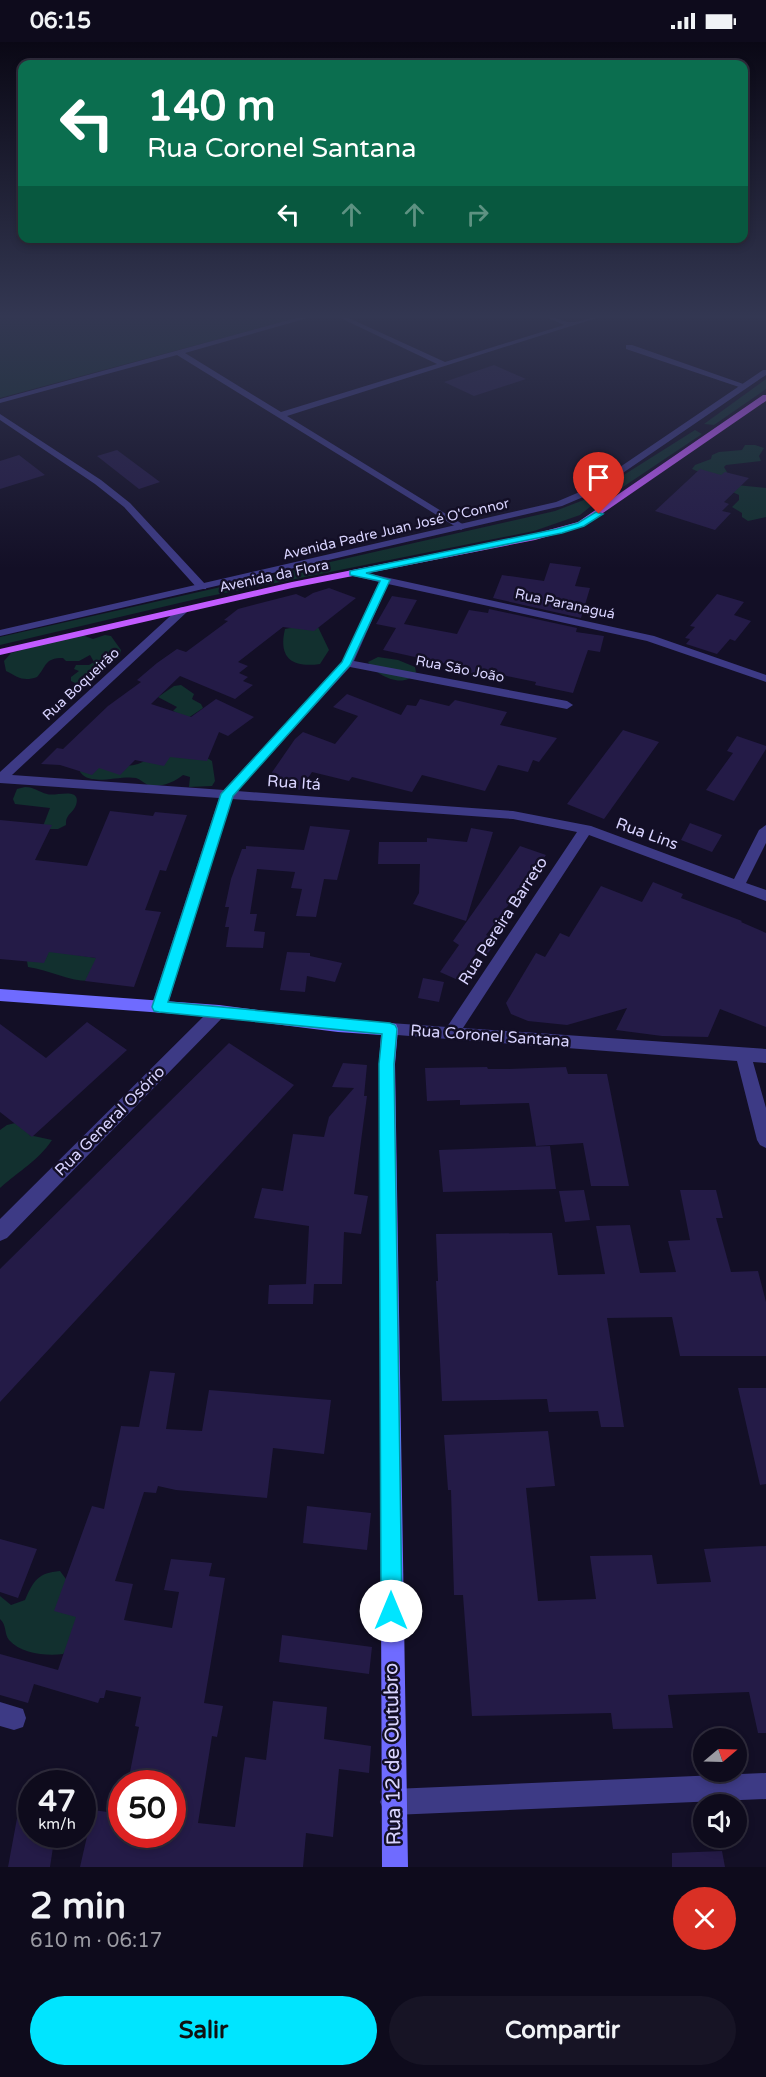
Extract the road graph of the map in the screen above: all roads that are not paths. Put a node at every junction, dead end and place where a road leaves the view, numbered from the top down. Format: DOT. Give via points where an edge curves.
graph roads {
  1 [pos="254,399"];
  2 [pos="331,399"];
  3 [pos="726,399"];
  4 [pos="763,399"];
  5 [pos="280,415"];
  6 [pos="0,416"];
  7 [pos="461,527"];
  8 [pos="353,573"];
  9 [pos="385,580"];
  10 [pos="201,587"];
  11 [pos="183,610"];
  12 [pos="0,633"];
  13 [pos="0,652"];
  14 [pos="347,663"];
  15 [pos="766,679"];
  16 [pos="567,705"];
  17 [pos="1,779"];
  18 [pos="227,794"];
  19 [pos="513,815"];
  20 [pos="586,829"];
  21 [pos="766,830"];
  22 [pos="738,885"];
  23 [pos="766,896"];
  24 [pos="0,995"];
  25 [pos="159,1007"];
  26 [pos="219,1011"];
  27 [pos="390,1029"];
  28 [pos="451,1033"];
  29 [pos="743,1054"];
  30 [pos="766,1056"];
  31 [pos="766,1140"];
  32 [pos="0,1232"];
  33 [pos="766,1786"];
  34 [pos="393,1802"];
  35 [pos="396,1867"];
  1 -- 5 [label="street"];
  2 -- 5 [label="street"];
  3 -- 7 [label="street, Avenida Padre Juan José O'Connor" via="592,490 541,509"];
  4 -- 8 [label="main road, Avenida da Flora" via="581,524 535,537"];
  5 -- 7 [label="street"];
  6 -- 10 [label="street" via="127,505"];
  7 -- 10 [label="street, Avenida Padre Juan José O'Connor"];
  8 -- 9 [label="street, Rua Paranaguá"];
  8 -- 11 [label="main road, Avenida da Flora"];
  9 -- 14 [label="street"];
  9 -- 15 [label="street, Rua Paranaguá" via="650,638"];
  10 -- 12 [label="street, Avenida Padre Juan José O'Connor"];
  11 -- 13 [label="main road, Avenida da Flora"];
  11 -- 17 [label="street, Rua Boqueirão"];
  14 -- 16 [label="street, Rua São João"];
  14 -- 18 [label="street"];
  17 -- 18 [label="street, Rua Itá"];
  18 -- 19 [label="street, Rua Itá"];
  18 -- 25 [label="street"];
  19 -- 20 [label="street, Rua Lins"];
  20 -- 22 [label="street, Rua Lins"];
  20 -- 28 [label="street, Rua Pereira Barreto"];
  21 -- 22 [label="street"];
  22 -- 23 [label="street, Rua Lins"];
  24 -- 25 [label="main road, Rua Coronel Santana"];
  25 -- 26 [label="main road, Rua Coronel Santana"];
  26 -- 27 [label="main road, Rua Coronel Santana"];
  26 -- 32 [label="street, Rua General Osório"];
  27 -- 28 [label="street, Rua Coronel Santana"];
  27 -- 34 [label="main road, Rua 12 de Outubro" via="387,1064"];
  28 -- 29 [label="street, Rua Coronel Santana"];
  29 -- 30 [label="street, Rua Coronel Santana"];
  29 -- 31 [label="street"];
  33 -- 34 [label="street"];
  34 -- 35 [label="main road, Rua 12 de Outubro"];
}
